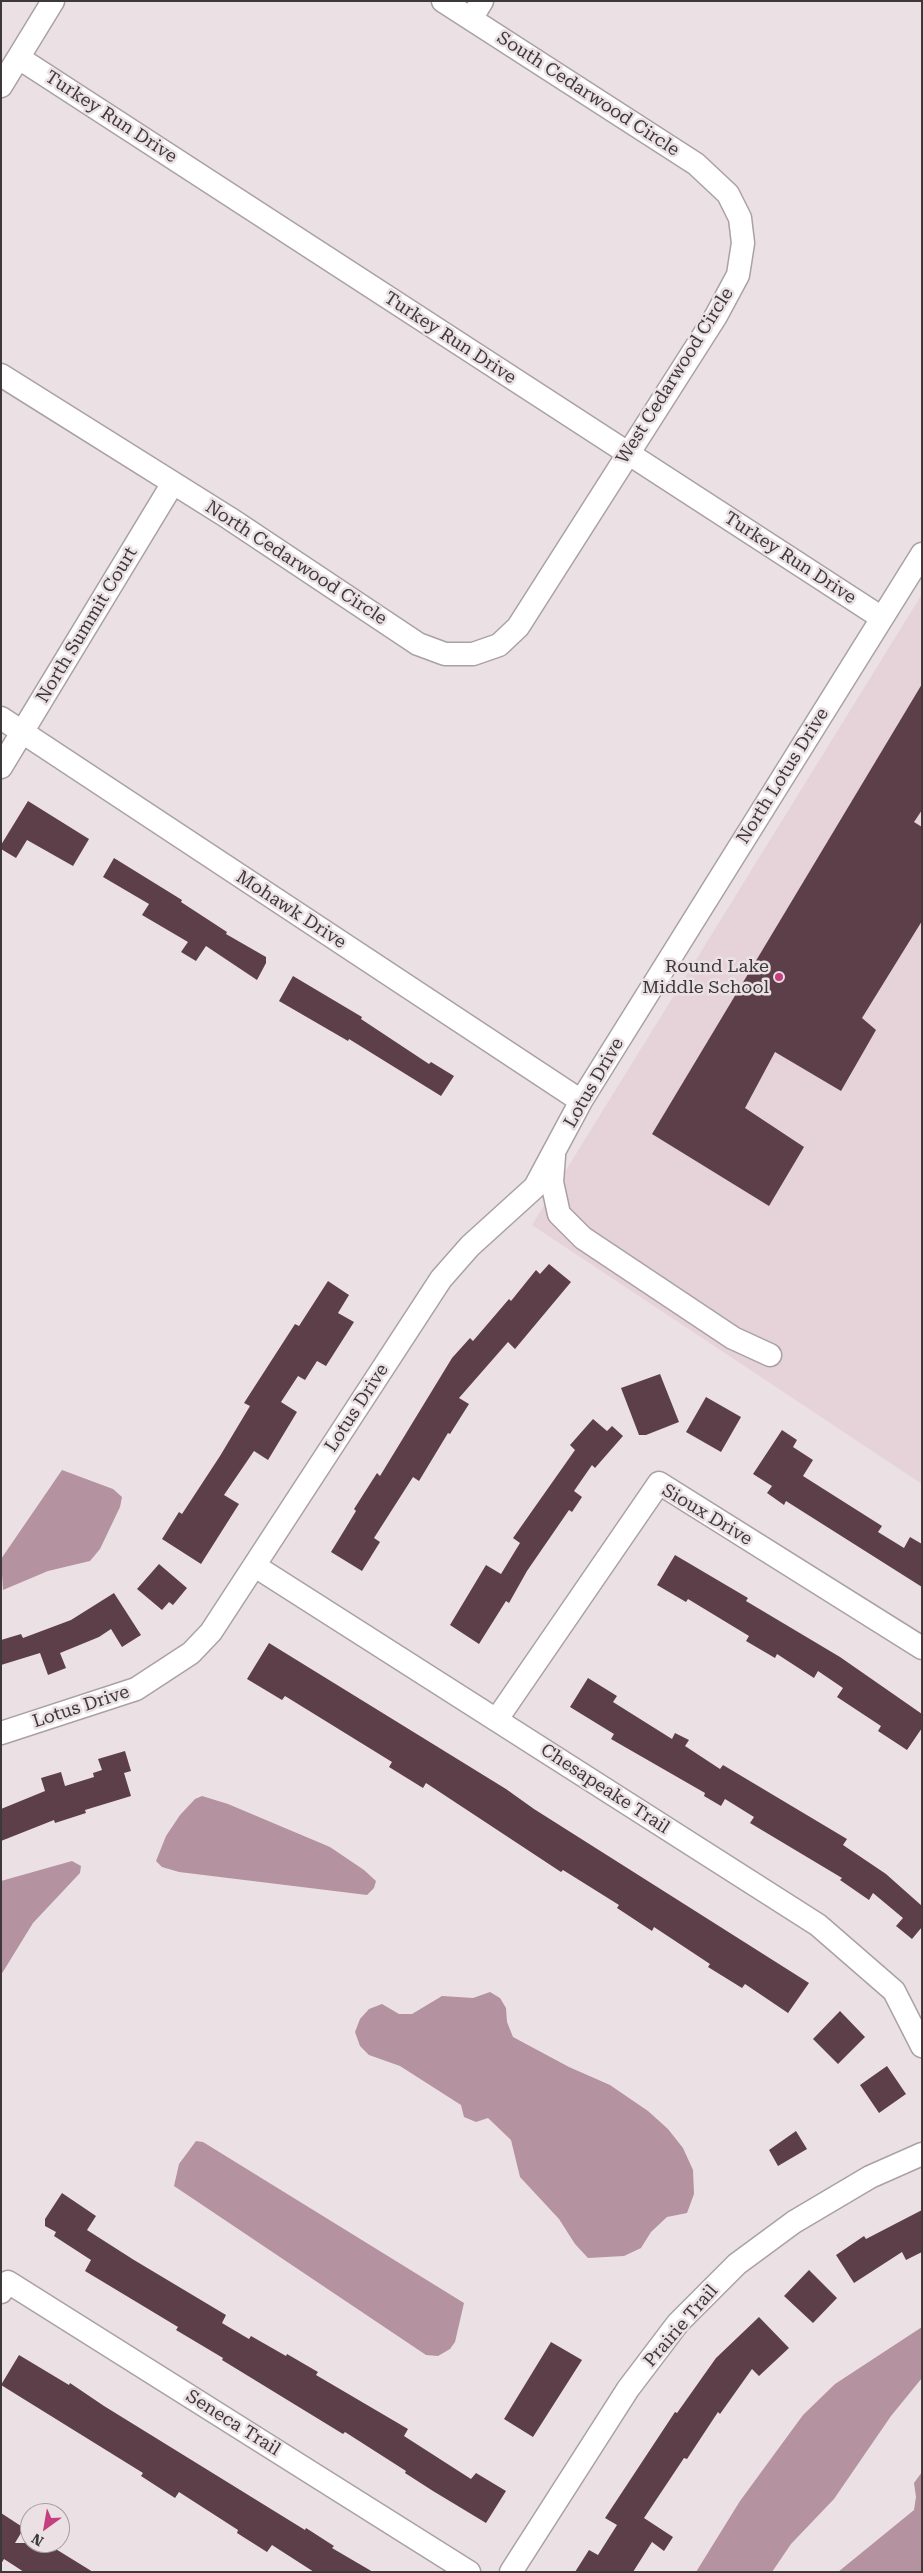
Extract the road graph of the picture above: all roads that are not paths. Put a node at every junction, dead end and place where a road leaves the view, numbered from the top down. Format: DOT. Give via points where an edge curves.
graph roads {
  1 [pos="53,1"];
  2 [pos="443,1"];
  3 [pos="476,10"];
  4 [pos="18,58"];
  5 [pos="1,86"];
  6 [pos="728,194"];
  7 [pos="1,375"];
  8 [pos="627,453"];
  9 [pos="173,483"];
  10 [pos="567,548"];
  11 [pos="922,554"];
  12 [pos="882,618"];
  13 [pos="1,718"];
  14 [pos="22,732"];
  15 [pos="1,767"];
  16 [pos="645,998"];
  17 [pos="581,1101"];
  18 [pos="554,1155"];
  19 [pos="770,1355"];
  20 [pos="255,1566"];
  21 [pos="922,1648"];
  22 [pos="497,1719"];
  23 [pos="1,1734"];
  24 [pos="922,2046"];
  25 [pos="922,2154"];
  26 [pos="1,2292"];
  27 [pos="469,2572"];
  28 [pos="511,2572"];
  1 -- 4 [label="street"];
  2 -- 3 [label="street, South Cedarwood Circle"];
  3 -- 6 [label="street, South Cedarwood Circle" via="696,164"];
  4 -- 5 [label="street"];
  4 -- 8 [label="street, Turkey Run Drive"];
  6 -- 8 [label="street, West Cedarwood Circle" via="740,218 743,243 738,275 716,316"];
  7 -- 9 [label="street, North Cedarwood Circle"];
  8 -- 10 [label="street, West Cedarwood Circle"];
  8 -- 12 [label="street, Turkey Run Drive"];
  9 -- 10 [label="street, North Cedarwood Circle" via="418,644 444,654 473,654 499,645 518,627"];
  9 -- 14 [label="street, North Summit Court"];
  11 -- 12 [label="street, North Lotus Drive"];
  12 -- 16 [label="street, North Lotus Drive"];
  13 -- 14 [label="street, Mohawk Drive"];
  14 -- 15 [label="street, North Summit Court"];
  14 -- 17 [label="street, Mohawk Drive"];
  16 -- 17 [label="street, Lotus Drive"];
  17 -- 18 [label="street, Lotus Drive"];
  18 -- 19 [label="street" via="552,1182 559,1214 583,1238 733,1338"];
  18 -- 20 [label="street, Lotus Drive" via="535,1187 470,1246 441,1280"];
  20 -- 22 [label="street, Chesapeake Trail"];
  20 -- 23 [label="street, Lotus Drive" via="211,1632 166,1672 136,1689"];
  21 -- 22 [label="street, Sioux Drive" via="658,1483"];
  22 -- 24 [label="street, Chesapeake Trail" via="818,1925 894,1991"];
  25 -- 28 [label="street, Prairie Trail" via="870,2177 794,2222 738,2264 678,2323 628,2388"];
  26 -- 27 [label="street, Seneca Trail" via="8,2282"];
}
